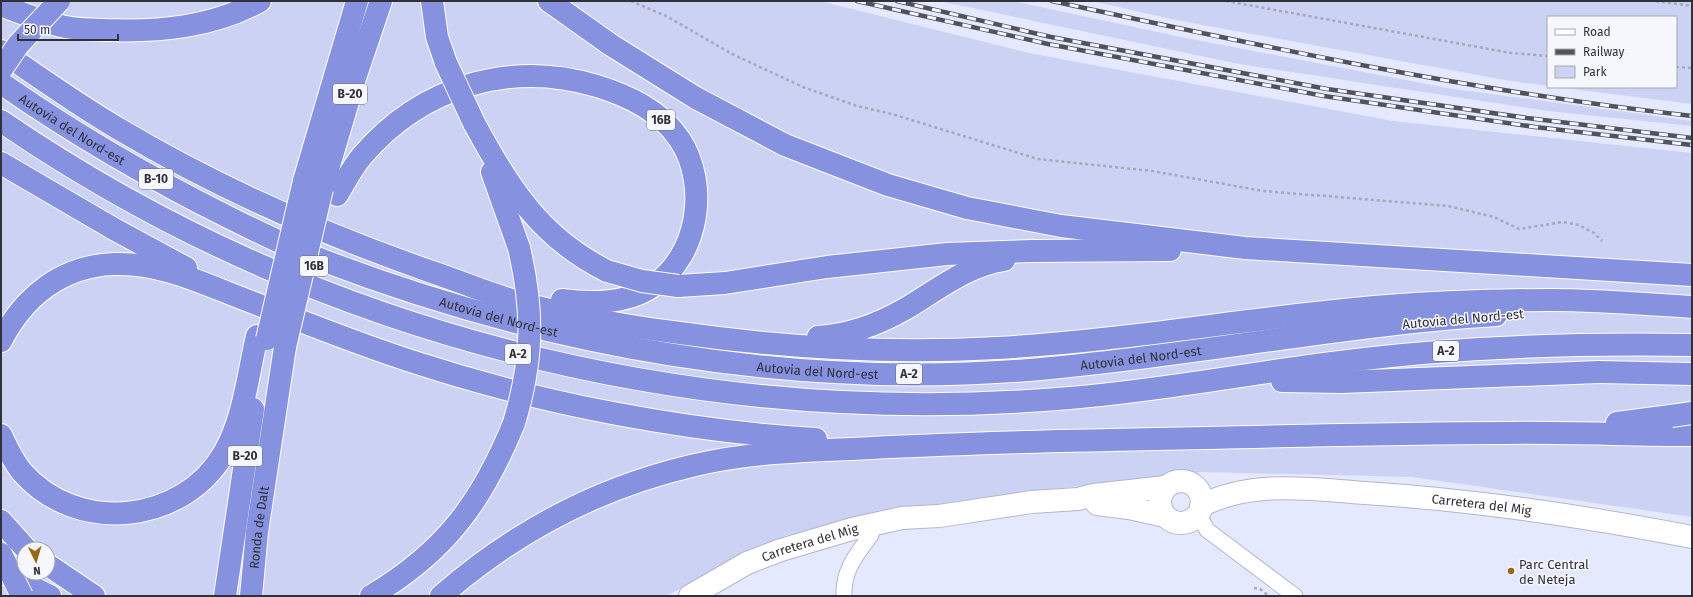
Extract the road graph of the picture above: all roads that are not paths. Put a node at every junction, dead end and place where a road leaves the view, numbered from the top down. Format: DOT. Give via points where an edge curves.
graph roads {
  1 [pos="59,1"];
  2 [pos="260,1"];
  3 [pos="357,1"];
  4 [pos="381,1"];
  5 [pos="432,1"];
  6 [pos="549,1"];
  7 [pos="1,5"];
  8 [pos="1,51"];
  9 [pos="1,70"];
  10 [pos="1,82"];
  11 [pos="1,122"];
  12 [pos="472,124"];
  13 [pos="1,163"];
  14 [pos="313,182"];
  15 [pos="1245,248"];
  16 [pos="1084,251"];
  17 [pos="321,260"];
  18 [pos="1542,266"];
  19 [pos="1692,266"];
  20 [pos="1692,275"];
  21 [pos="468,284"];
  22 [pos="317,289"];
  23 [pos="1692,307"];
  24 [pos="718,338"];
  25 [pos="1,341"];
  26 [pos="283,341"];
  27 [pos="1692,345"];
  28 [pos="1692,374"];
  29 [pos="1221,380"];
  30 [pos="1683,425"];
  31 [pos="1,435"];
  32 [pos="953,444"];
  33 [pos="1191,484"];
  34 [pos="1166,487"];
  35 [pos="1269,489"];
  36 [pos="1078,499"];
  37 [pos="1200,509"];
  38 [pos="939,516"];
  39 [pos="1165,516"];
  40 [pos="1,521"];
  41 [pos="871,535"];
  42 [pos="1692,537"];
  43 [pos="19,541"];
  44 [pos="1,554"];
  45 [pos="56,570"];
  46 [pos="1,572"];
  47 [pos="252,587"];
  48 [pos="22,596"];
  49 [pos="50,596"];
  50 [pos="94,596"];
  51 [pos="225,596"];
  52 [pos="371,596"];
  53 [pos="441,596"];
  54 [pos="690,596"];
  55 [pos="717,596"];
  56 [pos="844,596"];
  57 [pos="1295,596"];
  1 -- 9 [label="highway, bridge" via="18,45"];
  2 -- 7 [label="highway" via="232,14 205,22 181,28 143,31 63,27"];
  3 -- 14 [label="highway, B-20"];
  4 -- 14 [label="highway, B-20" via="355,78"];
  5 -- 12 [label="highway, bridge" via="437,38"];
  6 -- 15 [label="highway" via="654,72 738,121 785,145 888,185 967,208 1030,220"];
  8 -- 21 [label="highway" via="118,129 197,173 351,243"];
  10 -- 17 [label="highway, Autovia del Nord-est / B-10" via="107,153 192,199"];
  11 -- 22 [label="highway, B-10" via="93,180 166,220 239,257"];
  12 -- 16 [label="highway, bridge" via="536,218 561,243 607,271 642,281 678,286 725,283 828,267 947,254"];
  12 -- 52 [label="highway, bridge" via="499,189 525,274 530,326 526,377 514,423 501,455 474,504 433,551 404,575"];
  13 -- 26 [label="highway" via="188,269"];
  14 -- 21 [label="highway, 16B" via="362,157 382,135 420,106 468,85 517,76 564,78 628,97 666,124 680,140 688,156 697,192 693,225 688,242 679,258 667,274 652,286 633,296 597,303 556,299"];
  14 -- 26 [label="highway, B-20, bridge"];
  14 -- 26 [label="highway, 16B" via="324,229"];
  15 -- 16 [label="highway"];
  15 -- 18 [label="highway"];
  16 -- 24 [label="highway" via="1033,256 984,265 949,280 888,318 867,328 845,334 792,338"];
  17 -- 23 [label="highway, Autovia del Nord-est / A-2" via="476,310 608,343 723,362 792,370 852,373 928,374 1027,370 1482,316"];
  18 -- 19 [label="highway"];
  18 -- 20 [label="highway"];
  21 -- 24 [label="highway" via="514,301 610,322"];
  22 -- 29 [label="highway, A-2" via="396,319 542,361 603,374 734,393 858,403 1016,402"];
  23 -- 24 [label="highway" via="1555,300 1378,307 1091,340 936,350 826,348"];
  25 -- 26 [label="highway" via="12,320 42,289 66,274 89,267 114,264 134,265 186,277"];
  26 -- 31 [label="highway" via="242,404 224,452 201,482 162,506 140,512 114,514 93,512 67,504 44,491 22,472"];
  26 -- 32 [label="highway" via="363,345 476,381 535,396 639,416 789,437"];
  26 -- 47 [label="highway, Ronda de Dalt / B-20"];
  26 -- 51 [label="highway, B-20" via="241,476"];
  27 -- 29 [label="highway, A-2" via="1470,348 1332,363"];
  28 -- 29 [label="highway, bridge" via="1599,372 1342,382"];
  30 -- 32 [label="highway" via="1504,432"];
  32 -- 53 [label="highway" via="814,450 733,458 647,478 601,495 536,527 497,552"];
  33 -- 34 [label="street" via="1178,481"];
  33 -- 35 [label="street, Carretera del Mig"];
  33 -- 37 [label="street" via="1199,491"];
  34 -- 36 [label="street, Carretera del Mig"];
  34 -- 39 [label="street" via="1160,501"];
  35 -- 37 [label="street, Carretera del Mig" via="1228,494"];
  35 -- 42 [label="street, Carretera del Mig" via="1341,491 1482,502 1610,521"];
  36 -- 38 [label="street, Carretera del Mig" via="1032,502"];
  36 -- 39 [label="street, Carretera del Mig"];
  37 -- 39 [label="street" via="1194,518 1182,522"];
  37 -- 57 [label="street" via="1207,530"];
  38 -- 41 [label="street, Carretera del Mig" via="911,526"];
  38 -- 54 [label="street, Carretera del Mig" via="902,518 812,539 747,563"];
  40 -- 43 [label="highway"];
  41 -- 55 [label="street, Carretera del Mig" via="842,542 781,565"];
  41 -- 56 [label="street" via="852,559 847,570"];
  44 -- 48 [label="highway, bridge"];
  45 -- 50 [label="highway"];
  46 -- 49 [label="highway"];
}
